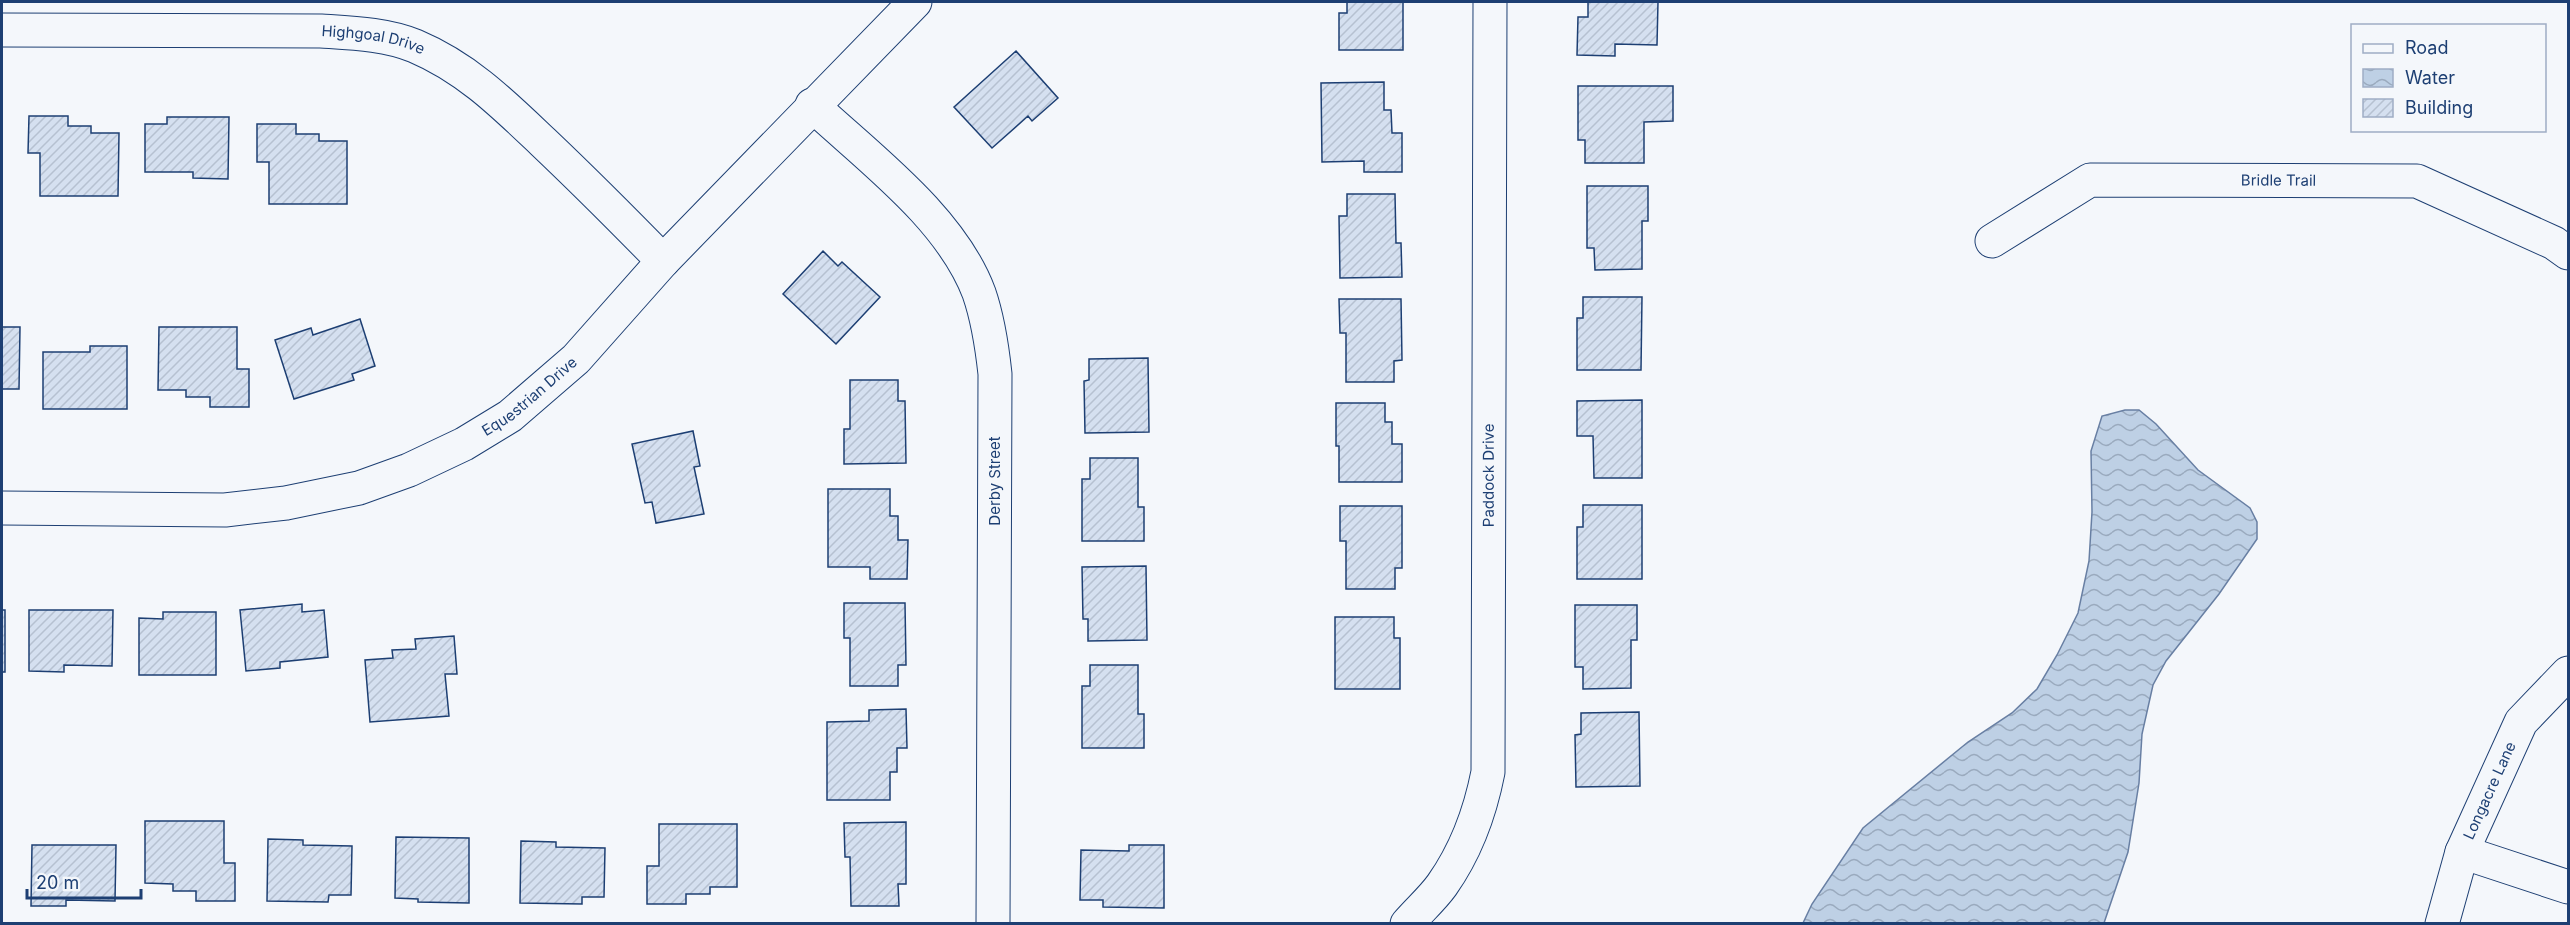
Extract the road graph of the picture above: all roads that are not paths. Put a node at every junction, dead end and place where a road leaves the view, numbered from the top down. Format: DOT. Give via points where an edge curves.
graph roads {
  1 [pos="915,2"];
  2 [pos="1491,2"];
  3 [pos="2,30"];
  4 [pos="812,105"];
  5 [pos="1992,242"];
  6 [pos="2568,253"];
  7 [pos="663,261"];
  8 [pos="2,508"];
  9 [pos="2568,672"];
  10 [pos="2462,852"];
  11 [pos="2568,887"];
  12 [pos="993,924"];
  13 [pos="1407,924"];
  14 [pos="2442,924"];
  1 -- 4 [label="street, Equestrian Drive"];
  2 -- 13 [label="street, Paddock Drive" via="1488,772 1472,830 1456,862 1441,887"];
  3 -- 7 [label="street, Highgoal Drive" via="321,31 360,34 414,46 463,70 487,89"];
  4 -- 7 [label="street, Equestrian Drive"];
  4 -- 12 [label="street, Derby Street" via="903,188 941,229 964,262 978,292 992,344"];
  5 -- 6 [label="street, Bridle Trail" via="2090,180 2417,181 2554,243"];
  7 -- 8 [label="street, Equestrian Drive" via="576,359 510,416 464,444 409,470 348,490 225,510"];
  9 -- 10 [label="street, Longacre Lane" via="2521,722"];
  10 -- 11 [label="street"];
  10 -- 14 [label="street, Longacre Lane"];
}
